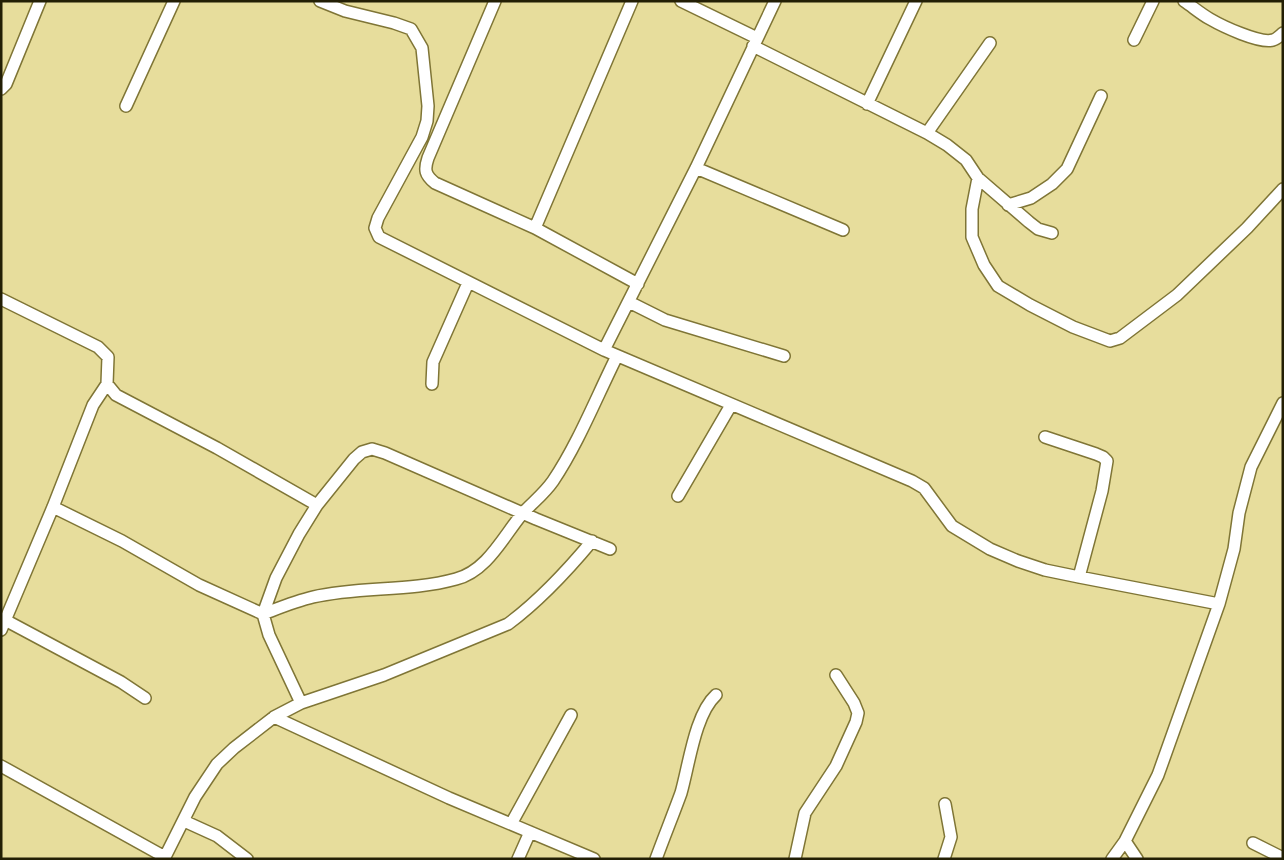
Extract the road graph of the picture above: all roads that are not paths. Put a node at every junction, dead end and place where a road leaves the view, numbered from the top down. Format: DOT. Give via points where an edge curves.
graph roads {
  1 [pos="40,1"];
  2 [pos="174,1"];
  3 [pos="320,1"];
  4 [pos="495,1"];
  5 [pos="632,1"];
  6 [pos="681,1"];
  7 [pos="775,1"];
  8 [pos="916,1"];
  9 [pos="1153,1"];
  10 [pos="1184,1"];
  11 [pos="1283,33"];
  12 [pos="1134,40"];
  13 [pos="755,42"];
  14 [pos="990,42"];
  15 [pos="1,89"];
  16 [pos="1101,96"];
  17 [pos="867,104"];
  18 [pos="126,106"];
  19 [pos="927,132"];
  20 [pos="696,168"];
  21 [pos="978,178"];
  22 [pos="1283,189"];
  23 [pos="1008,205"];
  24 [pos="535,228"];
  25 [pos="843,230"];
  26 [pos="1052,233"];
  27 [pos="468,283"];
  28 [pos="638,284"];
  29 [pos="1,299"];
  30 [pos="629,302"];
  31 [pos="604,350"];
  32 [pos="617,356"];
  33 [pos="784,356"];
  34 [pos="107,384"];
  35 [pos="432,384"];
  36 [pos="1283,403"];
  37 [pos="731,405"];
  38 [pos="1045,437"];
  39 [pos="678,496"];
  40 [pos="317,505"];
  41 [pos="53,507"];
  42 [pos="523,513"];
  43 [pos="592,541"];
  44 [pos="610,549"];
  45 [pos="1079,577"];
  46 [pos="1219,604"];
  47 [pos="263,614"];
  48 [pos="3,625"];
  49 [pos="836,675"];
  50 [pos="716,694"];
  51 [pos="145,698"];
  52 [pos="301,702"];
  53 [pos="571,715"];
  54 [pos="274,717"];
  55 [pos="1,766"];
  56 [pos="945,804"];
  57 [pos="184,821"];
  58 [pos="511,824"];
  59 [pos="530,832"];
  60 [pos="1124,841"];
  61 [pos="1253,843"];
  62 [pos="1282,856"];
  63 [pos="165,858"];
  64 [pos="247,859"];
  65 [pos="518,859"];
  66 [pos="594,859"];
  67 [pos="656,859"];
  68 [pos="795,859"];
  69 [pos="944,859"];
  70 [pos="1112,859"];
  71 [pos="1137,859"];
  1 -- 15 [label="street" via="6,84"];
  2 -- 18 [label="street"];
  3 -- 27 [label="street" via="411,29 422,48 427,122 375,228 379,237"];
  4 -- 24 [label="street" via="428,158 425,172 435,183"];
  5 -- 24 [label="street"];
  6 -- 13 [label="street"];
  7 -- 13 [label="street"];
  8 -- 17 [label="street"];
  9 -- 12 [label="street"];
  10 -- 11 [label="street" via="1210,19 1257,39 1276,40"];
  13 -- 17 [label="street"];
  13 -- 20 [label="street"];
  14 -- 19 [label="street"];
  16 -- 23 [label="street" via="1067,168 1052,184 1031,198"];
  17 -- 19 [label="street"];
  19 -- 21 [label="street" via="966,160"];
  20 -- 25 [label="street"];
  20 -- 28 [label="street"];
  21 -- 22 [label="street" via="972,209 972,237 984,265 998,286 1073,327 1110,341 1120,338 1177,295"];
  21 -- 23 [label="street"];
  23 -- 26 [label="street" via="1038,229"];
  24 -- 28 [label="street"];
  27 -- 31 [label="street"];
  27 -- 35 [label="street" via="433,362"];
  28 -- 30 [label="street"];
  29 -- 34 [label="street" via="98,347 108,357"];
  30 -- 31 [label="street"];
  30 -- 33 [label="street" via="665,320"];
  31 -- 32 [label="street"];
  32 -- 37 [label="street"];
  32 -- 42 [label="street" via="553,481"];
  34 -- 40 [label="street" via="116,395"];
  34 -- 41 [label="street" via="93,405"];
  36 -- 46 [label="street" via="1251,467"];
  37 -- 39 [label="street"];
  37 -- 45 [label="street" via="912,481 924,488 952,526 990,549 1018,561"];
  38 -- 45 [label="street" via="1096,454 1107,461"];
  40 -- 42 [label="street" via="354,459 372,449"];
  40 -- 47 [label="street" via="276,578"];
  41 -- 47 [label="street" via="199,585"];
  41 -- 48 [label="street"];
  42 -- 43 [label="street"];
  42 -- 47 [label="street" via="488,558 458,579 416,587 313,597"];
  43 -- 44 [label="street"];
  43 -- 52 [label="street" via="524,613 508,624 384,675"];
  45 -- 46 [label="street"];
  46 -- 60 [label="street" via="1158,774"];
  47 -- 52 [label="street" via="269,635"];
  48 -- 51 [label="street" via="121,682"];
  49 -- 68 [label="street" via="854,703 858,713 856,722 836,766 805,813"];
  50 -- 67 [label="street" via="700,719 680,793"];
  52 -- 54 [label="street"];
  53 -- 58 [label="street"];
  54 -- 57 [label="street" via="217,764 195,796"];
  54 -- 58 [label="street"];
  55 -- 63 [label="street"];
  56 -- 69 [label="street" via="951,837"];
  57 -- 63 [label="street"];
  57 -- 64 [label="street" via="217,836"];
  58 -- 59 [label="street"];
  59 -- 65 [label="street"];
  59 -- 66 [label="street"];
  60 -- 70 [label="street"];
  60 -- 71 [label="street"];
  61 -- 62 [label="street"];
}
